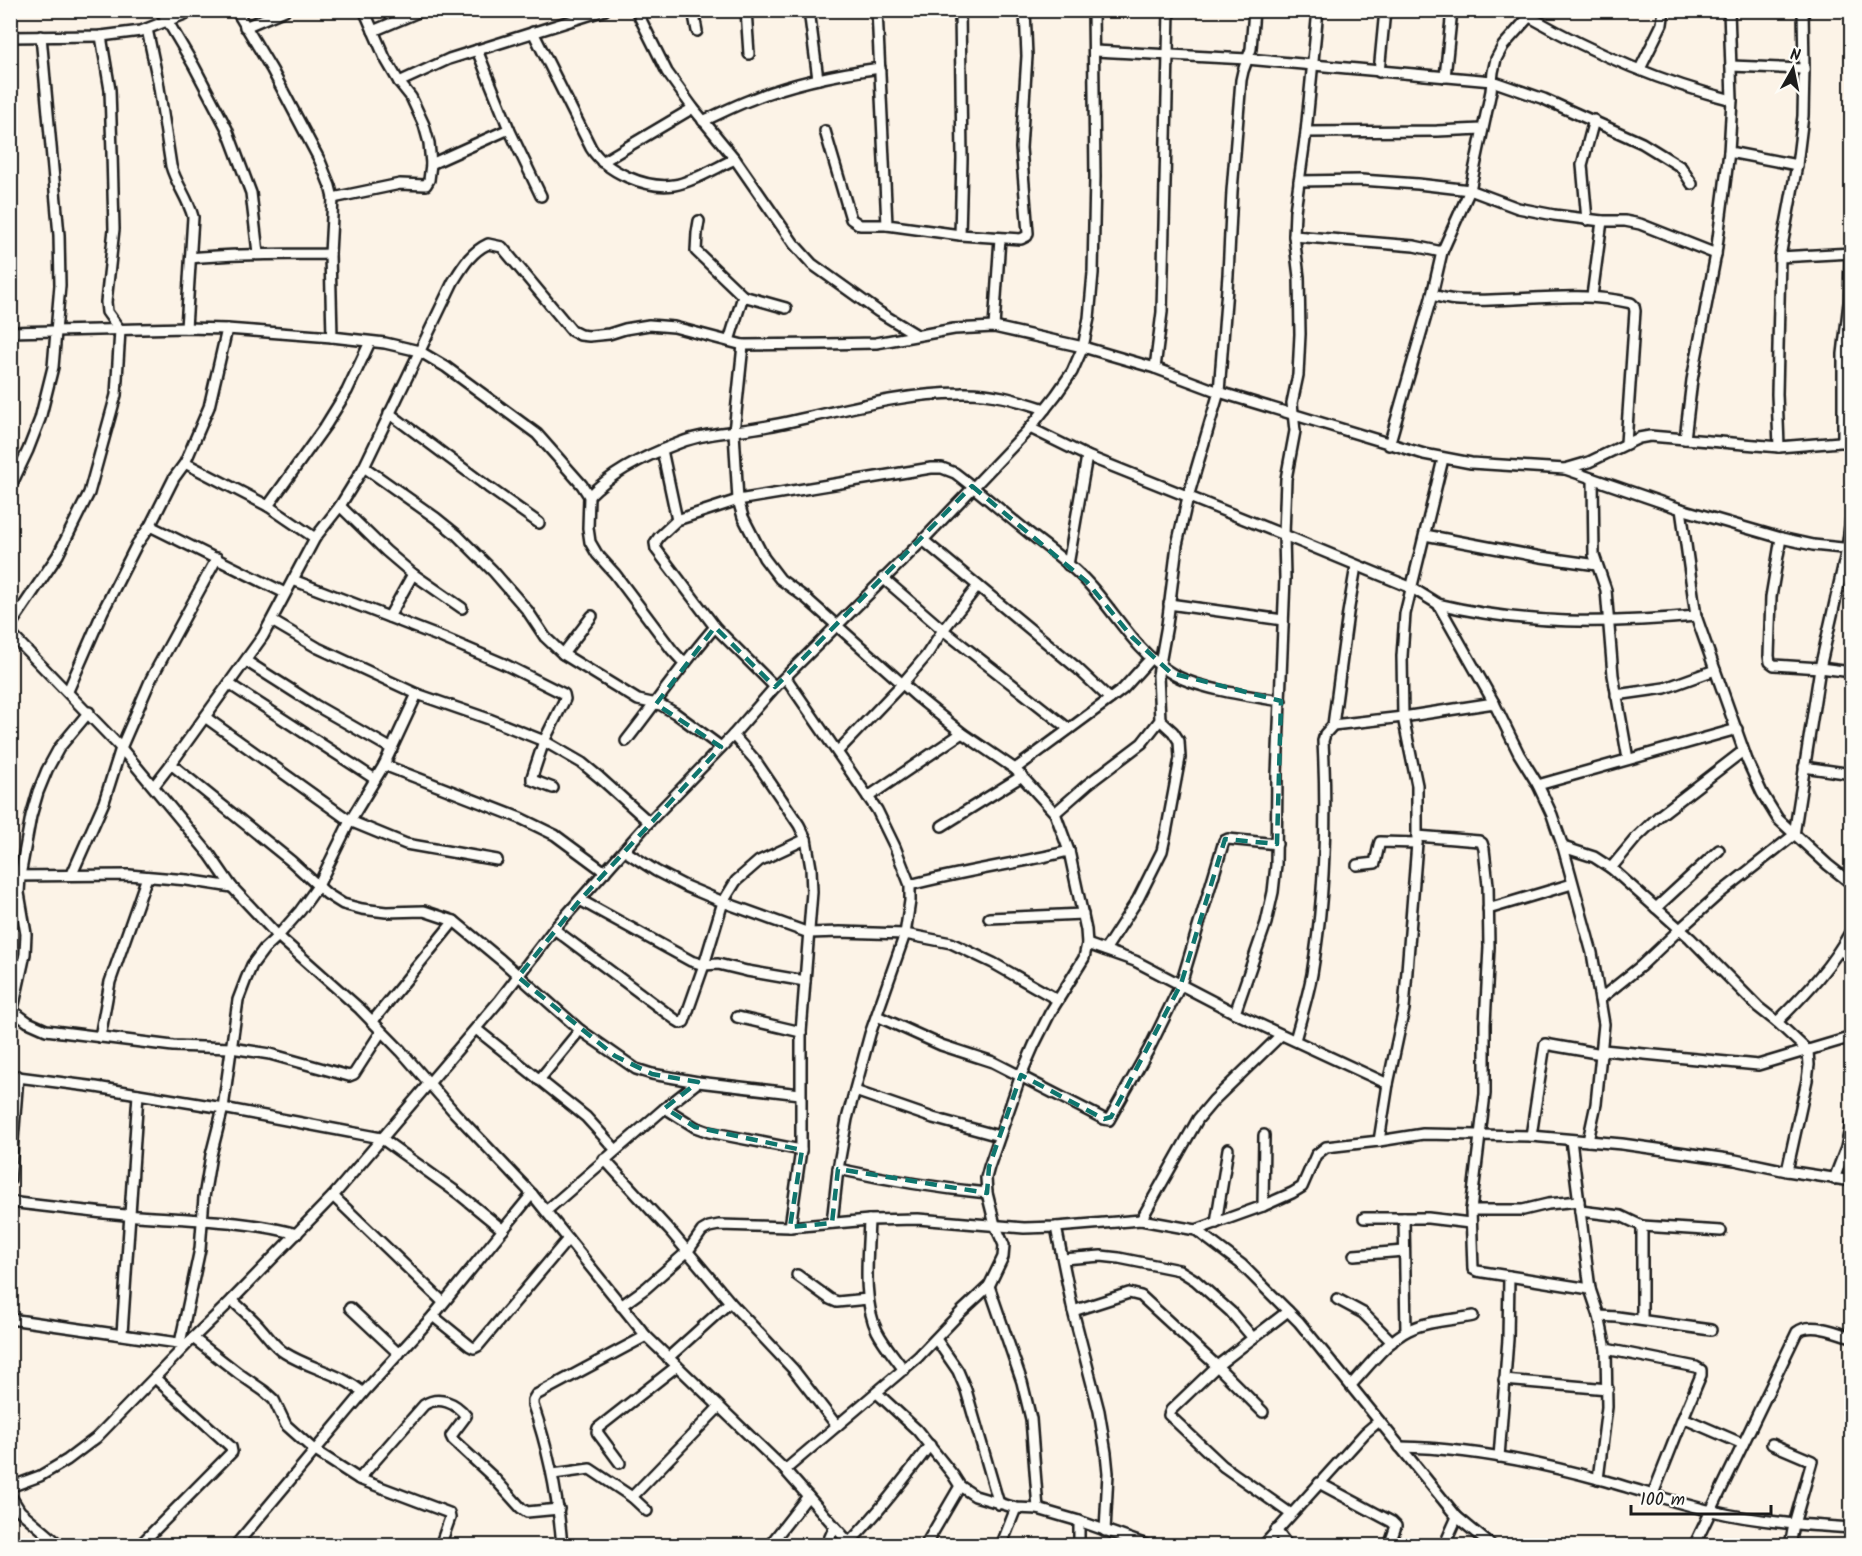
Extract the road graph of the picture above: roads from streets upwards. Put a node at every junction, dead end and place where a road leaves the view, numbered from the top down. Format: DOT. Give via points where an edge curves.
graph roads {
  1 [pos="161,10"];
  2 [pos="195,10"];
  3 [pos="236,10"];
  4 [pos="285,10"];
  5 [pos="364,10"];
  6 [pos="423,10"];
  7 [pos="605,10"];
  8 [pos="636,10"];
  9 [pos="693,10"];
  10 [pos="746,10"];
  11 [pos="809,10"];
  12 [pos="877,10"];
  13 [pos="960,10"];
  14 [pos="1025,10"];
  15 [pos="1093,10"];
  16 [pos="1169,10"];
  17 [pos="1254,10"];
  18 [pos="1318,10"];
  19 [pos="1385,10"];
  20 [pos="1452,10"];
  21 [pos="1664,10"];
  22 [pos="1729,10"];
  23 [pos="1803,10"];
  24 [pos="1532,14"];
  25 [pos="169,22"];
  26 [pos="245,27"];
  27 [pos="147,29"];
  28 [pos="373,31"];
  29 [pos="698,31"];
  30 [pos="533,33"];
  31 [pos="41,36"];
  32 [pos="101,36"];
  33 [pos="10,37"];
  34 [pos="477,50"];
  35 [pos="1095,51"];
  36 [pos="749,54"];
  37 [pos="1168,56"];
  38 [pos="1247,60"];
  39 [pos="1312,66"];
  40 [pos="1731,66"];
  41 [pos="880,68"];
  42 [pos="1640,69"];
  43 [pos="1804,69"];
  44 [pos="1379,72"];
  45 [pos="1445,77"];
  46 [pos="818,79"];
  47 [pos="1492,81"];
  48 [pos="399,82"];
  49 [pos="1731,100"];
  50 [pos="693,108"];
  51 [pos="1594,120"];
  52 [pos="703,121"];
  53 [pos="509,129"];
  54 [pos="1482,129"];
  55 [pos="825,131"];
  56 [pos="1306,132"];
  57 [pos="1729,152"];
  58 [pos="735,159"];
  59 [pos="602,162"];
  60 [pos="430,164"];
  61 [pos="1797,165"];
  62 [pos="1299,181"];
  63 [pos="1692,184"];
  64 [pos="1470,190"];
  65 [pos="542,196"];
  66 [pos="333,198"];
  67 [pos="1587,220"];
  68 [pos="699,221"];
  69 [pos="1602,221"];
  70 [pos="887,225"];
  71 [pos="960,235"];
  72 [pos="1294,237"];
  73 [pos="1000,238"];
  74 [pos="1442,252"];
  75 [pos="258,253"];
  76 [pos="1851,253"];
  77 [pos="330,254"];
  78 [pos="1716,254"];
  79 [pos="1780,257"];
  80 [pos="191,258"];
  81 [pos="1432,295"];
  82 [pos="743,296"];
  83 [pos="1592,296"];
  84 [pos="786,308"];
  85 [pos="994,327"];
  86 [pos="186,328"];
  87 [pos="227,329"];
  88 [pos="120,330"];
  89 [pos="54,331"];
  90 [pos="10,332"];
  91 [pos="917,335"];
  92 [pos="332,337"];
  93 [pos="729,341"];
  94 [pos="370,342"];
  95 [pos="743,345"];
  96 [pos="1083,347"];
  97 [pos="419,351"];
  98 [pos="1155,368"];
  99 [pos="1847,371"];
  100 [pos="1219,392"];
  101 [pos="1046,409"];
  102 [pos="389,413"];
  103 [pos="1294,415"];
  104 [pos="1030,428"];
  105 [pos="734,432"];
  106 [pos="1685,440"];
  107 [pos="1847,442"];
  108 [pos="1626,443"];
  109 [pos="1389,444"];
  110 [pos="1779,447"];
  111 [pos="662,450"];
  112 [pos="1087,456"];
  113 [pos="1443,459"];
  114 [pos="185,463"];
  115 [pos="364,467"];
  116 [pos="1565,469"];
  117 [pos="1593,479"];
  118 [pos="972,486"];
  119 [pos="10,488"];
  120 [pos="589,496"];
  121 [pos="1188,496"];
  122 [pos="738,500"];
  123 [pos="268,506"];
  124 [pos="340,506"];
  125 [pos="1681,509"];
  126 [pos="1851,510"];
  127 [pos="677,520"];
  128 [pos="539,523"];
  129 [pos="150,526"];
  130 [pos="1284,535"];
  131 [pos="1425,535"];
  132 [pos="315,538"];
  133 [pos="1781,538"];
  134 [pos="923,540"];
  135 [pos="1849,549"];
  136 [pos="217,558"];
  137 [pos="1068,565"];
  138 [pos="1597,565"];
  139 [pos="1356,566"];
  140 [pos="413,574"];
  141 [pos="883,578"];
  142 [pos="293,580"];
  143 [pos="978,586"];
  144 [pos="1412,588"];
  145 [pos="285,593"];
  146 [pos="1169,604"];
  147 [pos="1438,604"];
  148 [pos="462,608"];
  149 [pos="592,616"];
  150 [pos="1696,616"];
  151 [pos="389,617"];
  152 [pos="1283,620"];
  153 [pos="272,621"];
  154 [pos="1609,622"];
  155 [pos="10,626"];
  156 [pos="837,626"];
  157 [pos="715,627"];
  158 [pos="943,630"];
  159 [pos="10,633"];
  160 [pos="563,654"];
  161 [pos="1151,657"];
  162 [pos="246,661"];
  163 [pos="684,663"];
  164 [pos="1159,665"];
  165 [pos="1820,668"];
  166 [pos="1715,670"];
  167 [pos="1851,672"];
  168 [pos="786,678"];
  169 [pos="903,683"];
  170 [pos="229,684"];
  171 [pos="775,687"];
  172 [pos="68,691"];
  173 [pos="417,694"];
  174 [pos="1616,695"];
  175 [pos="1110,699"];
  176 [pos="1281,701"];
  177 [pos="1494,703"];
  178 [pos="656,704"];
  179 [pos="89,712"];
  180 [pos="205,717"];
  181 [pos="1403,717"];
  182 [pos="1160,720"];
  183 [pos="1333,725"];
  184 [pos="1069,729"];
  185 [pos="1737,729"];
  186 [pos="962,733"];
  187 [pos="733,735"];
  188 [pos="544,741"];
  189 [pos="626,741"];
  190 [pos="721,747"];
  191 [pos="121,748"];
  192 [pos="392,749"];
  193 [pos="838,751"];
  194 [pos="1743,751"];
  195 [pos="1628,759"];
  196 [pos="171,764"];
  197 [pos="384,765"];
  198 [pos="1804,767"];
  199 [pos="1015,768"];
  200 [pos="1851,774"];
  201 [pos="1022,776"];
  202 [pos="375,779"];
  203 [pos="1538,785"];
  204 [pos="154,786"];
  205 [pos="553,788"];
  206 [pos="868,797"];
  207 [pos="1055,813"];
  208 [pos="350,821"];
  209 [pos="649,822"];
  210 [pos="942,826"];
  211 [pos="1794,835"];
  212 [pos="806,839"];
  213 [pos="1417,840"];
  214 [pos="1277,844"];
  215 [pos="1563,847"];
  216 [pos="625,850"];
  217 [pos="1719,850"];
  218 [pos="1069,851"];
  219 [pos="497,860"];
  220 [pos="1357,865"];
  221 [pos="1611,868"];
  222 [pos="605,872"];
  223 [pos="72,874"];
  224 [pos="15,876"];
  225 [pos="147,877"];
  226 [pos="1572,884"];
  227 [pos="1851,884"];
  228 [pos="910,885"];
  229 [pos="318,886"];
  230 [pos="232,887"];
  231 [pos="580,900"];
  232 [pos="723,902"];
  233 [pos="1656,908"];
  234 [pos="1488,909"];
  235 [pos="1083,914"];
  236 [pos="989,918"];
  237 [pos="454,921"];
  238 [pos="1680,928"];
  239 [pos="554,929"];
  240 [pos="1851,929"];
  241 [pos="809,933"];
  242 [pos="905,934"];
  243 [pos="278,936"];
  244 [pos="1087,944"];
  245 [pos="1105,950"];
  246 [pos="1841,950"];
  247 [pos="1851,960"];
  248 [pos="704,965"];
  249 [pos="518,977"];
  250 [pos="805,981"];
  251 [pos="1181,984"];
  252 [pos="1600,999"];
  253 [pos="1058,1000"];
  254 [pos="12,1010"];
  255 [pos="1236,1013"];
  256 [pos="877,1016"];
  257 [pos="737,1017"];
  258 [pos="372,1022"];
  259 [pos="1778,1022"];
  260 [pos="10,1023"];
  261 [pos="476,1029"];
  262 [pos="580,1030"];
  263 [pos="381,1032"];
  264 [pos="801,1032"];
  265 [pos="1281,1035"];
  266 [pos="100,1037"];
  267 [pos="1295,1040"];
  268 [pos="1850,1041"];
  269 [pos="231,1048"];
  270 [pos="1808,1051"];
  271 [pos="1602,1052"];
  272 [pos="1021,1075"];
  273 [pos="14,1076"];
  274 [pos="539,1080"];
  275 [pos="429,1082"];
  276 [pos="698,1082"];
  277 [pos="1388,1084"];
  278 [pos="855,1091"];
  279 [pos="138,1094"];
  280 [pos="800,1094"];
  281 [pos="223,1107"];
  282 [pos="665,1108"];
  283 [pos="1851,1123"];
  284 [pos="1480,1134"];
  285 [pos="1264,1135"];
  286 [pos="999,1136"];
  287 [pos="1531,1136"];
  288 [pos="381,1138"];
  289 [pos="1571,1140"];
  290 [pos="1379,1141"];
  291 [pos="1588,1141"];
  292 [pos="1228,1149"];
  293 [pos="616,1150"];
  294 [pos="801,1150"];
  295 [pos="604,1159"];
  296 [pos="838,1170"];
  297 [pos="1787,1171"];
  298 [pos="1834,1179"];
  299 [pos="10,1180"];
  300 [pos="1851,1181"];
  301 [pos="987,1193"];
  302 [pos="532,1194"];
  303 [pos="333,1196"];
  304 [pos="10,1202"];
  305 [pos="1263,1206"];
  306 [pos="1580,1206"];
  307 [pos="1471,1210"];
  308 [pos="546,1211"];
  309 [pos="129,1215"];
  310 [pos="1364,1218"];
  311 [pos="1404,1218"];
  312 [pos="868,1220"];
  313 [pos="1141,1220"];
  314 [pos="202,1221"];
  315 [pos="832,1223"];
  316 [pos="1216,1223"];
  317 [pos="1470,1223"];
  318 [pos="995,1225"];
  319 [pos="1642,1226"];
  320 [pos="790,1227"];
  321 [pos="1056,1227"];
  322 [pos="503,1230"];
  323 [pos="1196,1230"];
  324 [pos="1721,1231"];
  325 [pos="297,1234"];
  326 [pos="568,1239"];
  327 [pos="688,1251"];
  328 [pos="1404,1251"];
  329 [pos="1354,1255"];
  330 [pos="1063,1259"];
  331 [pos="797,1275"];
  332 [pos="1509,1276"];
  333 [pos="989,1286"];
  334 [pos="1590,1289"];
  335 [pos="868,1299"];
  336 [pos="1337,1299"];
  337 [pos="232,1300"];
  338 [pos="443,1302"];
  339 [pos="729,1302"];
  340 [pos="621,1306"];
  341 [pos="350,1308"];
  342 [pos="1074,1311"];
  343 [pos="1288,1311"];
  344 [pos="433,1316"];
  345 [pos="1473,1316"];
  346 [pos="1599,1316"];
  347 [pos="10,1319"];
  348 [pos="1641,1320"];
  349 [pos="1711,1330"];
  350 [pos="1406,1331"];
  351 [pos="122,1335"];
  352 [pos="645,1336"];
  353 [pos="1851,1337"];
  354 [pos="1253,1338"];
  355 [pos="936,1339"];
  356 [pos="187,1342"];
  357 [pos="1392,1342"];
  358 [pos="1606,1349"];
  359 [pos="399,1354"];
  360 [pos="668,1358"];
  361 [pos="677,1366"];
  362 [pos="1217,1366"];
  363 [pos="904,1370"];
  364 [pos="155,1378"];
  365 [pos="1504,1380"];
  366 [pos="1351,1385"];
  367 [pos="1608,1389"];
  368 [pos="363,1393"];
  369 [pos="877,1393"];
  370 [pos="719,1407"];
  371 [pos="1263,1412"];
  372 [pos="1683,1418"];
  373 [pos="1379,1420"];
  374 [pos="837,1425"];
  375 [pos="1772,1443"];
  376 [pos="1743,1444"];
  377 [pos="930,1445"];
  378 [pos="1400,1447"];
  379 [pos="314,1450"];
  380 [pos="1499,1457"];
  381 [pos="620,1463"];
  382 [pos="785,1470"];
  383 [pos="553,1474"];
  384 [pos="359,1479"];
  385 [pos="1598,1479"];
  386 [pos="1319,1483"];
  387 [pos="960,1486"];
  388 [pos="10,1487"];
  389 [pos="1653,1494"];
  390 [pos="10,1495"];
  391 [pos="808,1496"];
  392 [pos="632,1497"];
  393 [pos="999,1504"];
  394 [pos="1016,1508"];
  395 [pos="559,1509"];
  396 [pos="1038,1509"];
  397 [pos="647,1511"];
  398 [pos="1710,1511"];
  399 [pos="1291,1514"];
  400 [pos="1457,1517"];
  401 [pos="1079,1521"];
  402 [pos="1794,1524"];
  403 [pos="834,1528"];
  404 [pos="1851,1528"];
  405 [pos="1276,1530"];
  406 [pos="1105,1531"];
  407 [pos="850,1544"];
  408 [pos="61,1545"];
  409 [pos="139,1545"];
  410 [pos="236,1545"];
  411 [pos="440,1545"];
  412 [pos="562,1545"];
  413 [pos="769,1545"];
  414 [pos="826,1545"];
  415 [pos="925,1545"];
  416 [pos="1001,1545"];
  417 [pos="1079,1545"];
  418 [pos="1150,1545"];
  419 [pos="1263,1545"];
  420 [pos="1288,1545"];
  421 [pos="1389,1545"];
  422 [pos="1444,1545"];
  423 [pos="1490,1545"];
  424 [pos="1694,1545"];
  425 [pos="1790,1545"];
  1 -- 25 [label="street"];
  2 -- 25 [label="street"];
  3 -- 26 [label="street"];
  4 -- 26 [label="street"];
  5 -- 28 [label="street"];
  6 -- 28 [label="street"];
  7 -- 30 [label="street"];
  8 -- 50 [label="street" via="667,72"];
  9 -- 29 [label="street"];
  10 -- 36 [label="street"];
  11 -- 46 [label="street"];
  12 -- 41 [label="street"];
  13 -- 71 [label="street"];
  14 -- 73 [label="street" via="1027,56 1021,148 1028,233 1025,238"];
  15 -- 35 [label="street"];
  16 -- 37 [label="street"];
  17 -- 38 [label="street" via="1253,41"];
  18 -- 39 [label="street"];
  19 -- 44 [label="street"];
  20 -- 45 [label="street"];
  21 -- 42 [label="street" via="1662,24"];
  22 -- 40 [label="street"];
  23 -- 43 [label="street"];
  24 -- 42 [label="street" via="1569,40"];
  24 -- 47 [label="street" via="1503,46"];
  25 -- 27 [label="street"];
  25 -- 75 [label="street" via="227,129 251,193"];
  26 -- 66 [label="street" via="320,161"];
  27 -- 32 [label="street"];
  27 -- 80 [label="street" via="171,166 193,217"];
  28 -- 48 [label="street"];
  30 -- 34 [label="street"];
  30 -- 59 [label="street" via="591,148"];
  31 -- 32 [label="street"];
  31 -- 33 [label="street"];
  31 -- 89 [label="street" via="60,268"];
  32 -- 88 [label="street" via="110,90 114,229 106,302 107,312"];
  34 -- 48 [label="street"];
  34 -- 53 [label="street"];
  35 -- 37 [label="street"];
  35 -- 96 [label="street" via="1093,273"];
  37 -- 38 [label="street"];
  37 -- 98 [label="street" via="1162,312"];
  38 -- 39 [label="street"];
  38 -- 100 [label="street" via="1241,80"];
  39 -- 44 [label="street"];
  39 -- 56 [label="street"];
  40 -- 43 [label="street"];
  40 -- 49 [label="street"];
  41 -- 46 [label="street"];
  41 -- 70 [label="street"];
  42 -- 49 [label="street"];
  43 -- 61 [label="street"];
  44 -- 45 [label="street"];
  45 -- 47 [label="street"];
  46 -- 52 [label="street" via="749,100"];
  47 -- 51 [label="street"];
  47 -- 54 [label="street"];
  48 -- 60 [label="street" via="420,113 429,143"];
  49 -- 57 [label="street"];
  50 -- 52 [label="street"];
  50 -- 59 [label="street"];
  51 -- 63 [label="street" via="1672,161"];
  51 -- 67 [label="street" via="1582,165"];
  52 -- 58 [label="street"];
  53 -- 60 [label="street"];
  53 -- 65 [label="street"];
  54 -- 56 [label="street"];
  54 -- 64 [label="street"];
  55 -- 70 [label="street" via="850,219 860,225"];
  56 -- 62 [label="street"];
  57 -- 61 [label="street"];
  57 -- 78 [label="street"];
  58 -- 59 [label="street" via="674,185 637,180"];
  58 -- 91 [label="street" via="812,264"];
  60 -- 66 [label="street" via="426,185 400,184"];
  61 -- 79 [label="street"];
  62 -- 64 [label="street" via="1418,183"];
  62 -- 72 [label="street"];
  64 -- 67 [label="street" via="1518,208"];
  64 -- 74 [label="street"];
  66 -- 77 [label="street"];
  67 -- 69 [label="street"];
  68 -- 82 [label="street" via="696,251"];
  69 -- 78 [label="street" via="1640,224"];
  69 -- 83 [label="street"];
  70 -- 71 [label="street"];
  71 -- 73 [label="street"];
  72 -- 74 [label="street" via="1414,246"];
  72 -- 103 [label="street" via="1300,334"];
  73 -- 85 [label="street"];
  74 -- 81 [label="street"];
  75 -- 77 [label="street"];
  75 -- 80 [label="street"];
  76 -- 79 [label="street"];
  76 -- 99 [label="street" via="1844,339"];
  77 -- 92 [label="street"];
  78 -- 106 [label="street"];
  79 -- 110 [label="street"];
  80 -- 86 [label="street"];
  81 -- 83 [label="street" via="1457,300"];
  81 -- 109 [label="street"];
  82 -- 84 [label="street"];
  82 -- 93 [label="street"];
  83 -- 108 [label="street" via="1634,306"];
  85 -- 91 [label="street"];
  85 -- 96 [label="street"];
  86 -- 87 [label="street"];
  86 -- 88 [label="street"];
  87 -- 92 [label="street"];
  87 -- 114 [label="street" via="209,407"];
  88 -- 89 [label="street"];
  88 -- 155 [label="street" via="117,395 89,492 58,555"];
  89 -- 90 [label="street"];
  89 -- 119 [label="street" via="52,367 40,419"];
  91 -- 95 [label="street" via="876,343"];
  92 -- 94 [label="street"];
  93 -- 95 [label="street"];
  93 -- 97 [label="street" via="649,325 609,334 580,335 502,247 488,243 471,255 453,282"];
  94 -- 97 [label="street"];
  94 -- 123 [label="street" via="326,425"];
  95 -- 105 [label="street"];
  96 -- 98 [label="street"];
  96 -- 101 [label="street"];
  97 -- 102 [label="street"];
  97 -- 120 [label="street" via="537,434"];
  98 -- 100 [label="street"];
  99 -- 107 [label="street"];
  100 -- 103 [label="street"];
  100 -- 121 [label="street"];
  101 -- 104 [label="street"];
  101 -- 105 [label="street" via="990,394 923,395"];
  102 -- 115 [label="street"];
  102 -- 128 [label="street"];
  103 -- 109 [label="street"];
  103 -- 130 [label="street"];
  104 -- 112 [label="street"];
  104 -- 118 [label="street"];
  105 -- 111 [label="street" via="710,434"];
  105 -- 122 [label="street"];
  106 -- 108 [label="street" via="1650,436"];
  106 -- 110 [label="street"];
  107 -- 110 [label="street"];
  108 -- 116 [label="street"];
  109 -- 113 [label="street"];
  111 -- 120 [label="street" via="613,475"];
  111 -- 127 [label="street"];
  112 -- 121 [label="street"];
  112 -- 137 [label="street"];
  113 -- 116 [label="street"];
  113 -- 131 [label="street"];
  114 -- 123 [label="street"];
  114 -- 129 [label="street"];
  115 -- 124 [label="street"];
  115 -- 160 [label="street" via="458,535"];
  116 -- 117 [label="street"];
  117 -- 125 [label="street"];
  117 -- 138 [label="street"];
  118 -- 122 [label="street" via="955,473 931,468"];
  118 -- 134 [label="street"];
  118 -- 137 [label="street"];
  120 -- 163 [label="street" via="590,542"];
  121 -- 130 [label="street"];
  121 -- 146 [label="street"];
  122 -- 127 [label="street"];
  122 -- 156 [label="street" via="743,517 773,571"];
  123 -- 132 [label="street"];
  124 -- 132 [label="street"];
  124 -- 140 [label="street"];
  125 -- 133 [label="street"];
  125 -- 150 [label="street"];
  126 -- 135 [label="street"];
  127 -- 157 [label="street" via="659,537 656,549"];
  129 -- 136 [label="street"];
  129 -- 172 [label="street" via="103,611"];
  130 -- 139 [label="street"];
  130 -- 152 [label="street"];
  131 -- 138 [label="street"];
  131 -- 144 [label="street"];
  132 -- 142 [label="street"];
  133 -- 135 [label="street"];
  133 -- 165 [label="street" via="1772,597 1770,662"];
  134 -- 141 [label="street"];
  134 -- 143 [label="street"];
  135 -- 165 [label="street"];
  136 -- 145 [label="street"];
  136 -- 191 [label="street" via="151,679"];
  137 -- 161 [label="street"];
  138 -- 154 [label="street" via="1606,590"];
  139 -- 144 [label="street"];
  139 -- 183 [label="street"];
  140 -- 148 [label="street"];
  140 -- 151 [label="street"];
  141 -- 156 [label="street"];
  141 -- 158 [label="street"];
  142 -- 145 [label="street"];
  142 -- 151 [label="street"];
  143 -- 158 [label="street"];
  143 -- 175 [label="street"];
  144 -- 147 [label="street"];
  144 -- 181 [label="street" via="1403,632"];
  145 -- 153 [label="street"];
  146 -- 152 [label="street"];
  146 -- 164 [label="street"];
  147 -- 154 [label="street" via="1557,622"];
  147 -- 177 [label="street"];
  149 -- 160 [label="street"];
  150 -- 154 [label="street"];
  150 -- 166 [label="street"];
  151 -- 188 [label="street" via="504,664 564,694"];
  152 -- 176 [label="street"];
  153 -- 162 [label="street"];
  153 -- 173 [label="street" via="318,648"];
  154 -- 174 [label="street"];
  156 -- 168 [label="street"];
  156 -- 169 [label="street"];
  157 -- 163 [label="street"];
  157 -- 171 [label="street"];
  158 -- 169 [label="street"];
  158 -- 184 [label="street"];
  159 -- 172 [label="street"];
  160 -- 178 [label="street" via="638,700"];
  161 -- 164 [label="street"];
  161 -- 175 [label="street"];
  162 -- 170 [label="street"];
  162 -- 192 [label="street"];
  163 -- 178 [label="street"];
  164 -- 176 [label="street" via="1191,682"];
  164 -- 182 [label="street"];
  165 -- 167 [label="street"];
  165 -- 198 [label="street"];
  166 -- 174 [label="street" via="1665,688"];
  166 -- 185 [label="street"];
  168 -- 171 [label="street"];
  168 -- 193 [label="street"];
  169 -- 186 [label="street"];
  169 -- 193 [label="street"];
  170 -- 180 [label="street"];
  170 -- 202 [label="street"];
  171 -- 187 [label="street"];
  172 -- 179 [label="street"];
  173 -- 188 [label="street"];
  173 -- 192 [label="street"];
  174 -- 195 [label="street"];
  175 -- 184 [label="street"];
  176 -- 214 [label="street"];
  177 -- 181 [label="street"];
  177 -- 203 [label="street"];
  178 -- 189 [label="street"];
  178 -- 190 [label="street"];
  179 -- 191 [label="street"];
  179 -- 224 [label="street" via="59,748 47,770"];
  180 -- 196 [label="street"];
  180 -- 208 [label="street"];
  181 -- 183 [label="street"];
  181 -- 213 [label="street" via="1417,785"];
  182 -- 207 [label="street" via="1142,743"];
  182 -- 245 [label="street" via="1179,741 1180,758 1167,833 1138,899"];
  183 -- 267 [label="street" via="1323,741 1326,797 1317,937"];
  184 -- 199 [label="street"];
  185 -- 194 [label="street"];
  185 -- 195 [label="street"];
  186 -- 199 [label="street"];
  186 -- 206 [label="street"];
  187 -- 190 [label="street"];
  187 -- 212 [label="street" via="767,776"];
  188 -- 205 [label="street" via="532,779"];
  188 -- 209 [label="street" via="590,770"];
  190 -- 209 [label="street"];
  191 -- 204 [label="street"];
  191 -- 223 [label="street" via="104,802"];
  192 -- 197 [label="street"];
  193 -- 206 [label="street"];
  194 -- 211 [label="street" via="1762,793 1778,819"];
  194 -- 221 [label="street" via="1659,816"];
  195 -- 203 [label="street"];
  196 -- 204 [label="street"];
  196 -- 229 [label="street"];
  197 -- 202 [label="street"];
  197 -- 222 [label="street" via="520,818 555,835"];
  198 -- 200 [label="street"];
  198 -- 211 [label="street"];
  199 -- 201 [label="street"];
  201 -- 207 [label="street"];
  201 -- 210 [label="street"];
  202 -- 208 [label="street"];
  203 -- 215 [label="street"];
  204 -- 230 [label="street"];
  206 -- 228 [label="street"];
  207 -- 218 [label="street"];
  208 -- 219 [label="street" via="405,844"];
  208 -- 229 [label="street"];
  209 -- 216 [label="street"];
  211 -- 227 [label="street"];
  211 -- 238 [label="street"];
  212 -- 232 [label="street" via="747,870"];
  212 -- 241 [label="street" via="812,892"];
  213 -- 220 [label="street" via="1380,842 1376,863"];
  213 -- 234 [label="street" via="1482,843"];
  213 -- 277 [label="street" via="1404,1008"];
  214 -- 251 [label="street" via="1224,841"];
  214 -- 255 [label="street" via="1266,923"];
  215 -- 221 [label="street" via="1582,852"];
  215 -- 226 [label="street"];
  216 -- 222 [label="street"];
  216 -- 232 [label="street" via="656,872"];
  217 -- 233 [label="street"];
  218 -- 228 [label="street"];
  218 -- 235 [label="street"];
  221 -- 233 [label="street"];
  222 -- 231 [label="street"];
  223 -- 224 [label="street"];
  223 -- 225 [label="street"];
  224 -- 254 [label="street" via="26,934"];
  225 -- 230 [label="street"];
  225 -- 266 [label="street" via="110,982"];
  226 -- 234 [label="street"];
  226 -- 252 [label="street" via="1592,953"];
  228 -- 242 [label="street"];
  229 -- 237 [label="street" via="352,907 386,912 424,911"];
  229 -- 243 [label="street"];
  230 -- 243 [label="street"];
  231 -- 239 [label="street"];
  231 -- 248 [label="street"];
  232 -- 241 [label="street"];
  232 -- 248 [label="street"];
  233 -- 238 [label="street"];
  234 -- 284 [label="street" via="1485,1094"];
  235 -- 236 [label="street"];
  235 -- 244 [label="street"];
  237 -- 249 [label="street"];
  237 -- 258 [label="street"];
  238 -- 252 [label="street"];
  238 -- 259 [label="street" via="1758,1007"];
  239 -- 248 [label="street" via="681,1023"];
  239 -- 249 [label="street"];
  240 -- 246 [label="street"];
  241 -- 242 [label="street"];
  241 -- 250 [label="street"];
  242 -- 253 [label="street" via="968,950"];
  242 -- 256 [label="street"];
  243 -- 258 [label="street"];
  243 -- 269 [label="street" via="258,957 246,979 238,1000"];
  244 -- 245 [label="street"];
  244 -- 253 [label="street" via="1084,958"];
  245 -- 251 [label="street"];
  246 -- 247 [label="street"];
  246 -- 259 [label="street"];
  248 -- 250 [label="street" via="718,964"];
  249 -- 261 [label="street"];
  249 -- 262 [label="street"];
  250 -- 264 [label="street"];
  251 -- 255 [label="street"];
  251 -- 272 [label="street" via="1108,1120"];
  252 -- 271 [label="street" via="1604,1024"];
  253 -- 272 [label="street"];
  254 -- 260 [label="street"];
  254 -- 266 [label="street" via="46,1030"];
  255 -- 265 [label="street"];
  256 -- 272 [label="street"];
  256 -- 278 [label="street"];
  257 -- 264 [label="street"];
  258 -- 263 [label="street"];
  259 -- 270 [label="street"];
  261 -- 274 [label="street"];
  261 -- 275 [label="street"];
  262 -- 274 [label="street"];
  262 -- 276 [label="street" via="636,1069"];
  263 -- 269 [label="street" via="352,1076"];
  263 -- 275 [label="street"];
  264 -- 280 [label="street"];
  265 -- 267 [label="street"];
  265 -- 313 [label="street" via="1198,1119"];
  266 -- 269 [label="street"];
  267 -- 277 [label="street"];
  268 -- 270 [label="street"];
  269 -- 281 [label="street"];
  270 -- 271 [label="street" via="1758,1065"];
  270 -- 297 [label="street" via="1807,1080"];
  271 -- 287 [label="street" via="1545,1044"];
  271 -- 291 [label="street"];
  272 -- 286 [label="street"];
  273 -- 279 [label="street"];
  273 -- 299 [label="street"];
  274 -- 293 [label="street" via="586,1117"];
  275 -- 288 [label="street"];
  275 -- 302 [label="street"];
  276 -- 280 [label="street"];
  276 -- 282 [label="street"];
  277 -- 290 [label="street"];
  278 -- 286 [label="street"];
  278 -- 296 [label="street"];
  279 -- 281 [label="street"];
  279 -- 309 [label="street"];
  280 -- 294 [label="street"];
  281 -- 288 [label="street"];
  281 -- 314 [label="street" via="211,1155"];
  282 -- 293 [label="street"];
  282 -- 294 [label="street" via="695,1127"];
  283 -- 298 [label="street"];
  284 -- 287 [label="street"];
  284 -- 290 [label="street" via="1423,1134"];
  284 -- 307 [label="street"];
  285 -- 305 [label="street"];
  286 -- 301 [label="street" via="986,1178"];
  287 -- 289 [label="street"];
  288 -- 303 [label="street"];
  288 -- 322 [label="street"];
  289 -- 291 [label="street"];
  289 -- 306 [label="street"];
  290 -- 305 [label="street" via="1320,1149 1302,1187"];
  291 -- 297 [label="street" via="1735,1160"];
  292 -- 316 [label="street"];
  293 -- 295 [label="street"];
  294 -- 320 [label="street"];
  295 -- 308 [label="street"];
  295 -- 327 [label="street"];
  296 -- 301 [label="street"];
  296 -- 315 [label="street"];
  297 -- 298 [label="street"];
  298 -- 300 [label="street"];
  301 -- 318 [label="street"];
  302 -- 308 [label="street"];
  302 -- 322 [label="street"];
  303 -- 325 [label="street"];
  303 -- 338 [label="street"];
  304 -- 309 [label="street"];
  305 -- 316 [label="street"];
  306 -- 307 [label="street" via="1548,1204 1523,1210"];
  306 -- 319 [label="street" via="1621,1216"];
  306 -- 334 [label="street"];
  307 -- 317 [label="street"];
  308 -- 326 [label="street"];
  309 -- 314 [label="street"];
  309 -- 351 [label="street"];
  310 -- 311 [label="street"];
  311 -- 317 [label="street"];
  311 -- 328 [label="street"];
  312 -- 315 [label="street"];
  312 -- 318 [label="street"];
  312 -- 335 [label="street"];
  313 -- 321 [label="street"];
  313 -- 323 [label="street"];
  314 -- 325 [label="street" via="272,1227"];
  314 -- 356 [label="street"];
  315 -- 320 [label="street"];
  316 -- 323 [label="street"];
  317 -- 332 [label="street" via="1473,1269"];
  318 -- 321 [label="street"];
  318 -- 333 [label="street" via="1004,1245 1003,1257"];
  319 -- 324 [label="street"];
  319 -- 348 [label="street"];
  320 -- 327 [label="street" via="709,1227"];
  321 -- 330 [label="street"];
  322 -- 338 [label="street"];
  323 -- 343 [label="street" via="1241,1264"];
  325 -- 337 [label="street"];
  326 -- 340 [label="street"];
  326 -- 344 [label="street" via="478,1346 470,1346"];
  327 -- 339 [label="street"];
  327 -- 340 [label="street"];
  328 -- 329 [label="street"];
  328 -- 350 [label="street"];
  330 -- 342 [label="street"];
  330 -- 354 [label="street" via="1101,1256 1179,1270 1231,1312"];
  331 -- 335 [label="street" via="837,1302"];
  332 -- 334 [label="street"];
  332 -- 365 [label="street"];
  333 -- 355 [label="street"];
  333 -- 396 [label="street" via="1031,1419"];
  334 -- 346 [label="street"];
  335 -- 363 [label="street" via="877,1332"];
  336 -- 357 [label="street" via="1363,1313"];
  337 -- 356 [label="street"];
  337 -- 368 [label="street" via="284,1352"];
  338 -- 344 [label="street"];
  339 -- 360 [label="street"];
  339 -- 374 [label="street" via="793,1369"];
  340 -- 352 [label="street"];
  341 -- 359 [label="street"];
  342 -- 362 [label="street" via="1129,1293 1137,1294"];
  342 -- 406 [label="street" via="1106,1453"];
  343 -- 354 [label="street"];
  343 -- 366 [label="street"];
  344 -- 359 [label="street"];
  345 -- 350 [label="street"];
  346 -- 348 [label="street"];
  346 -- 358 [label="street"];
  347 -- 351 [label="street"];
  348 -- 349 [label="street"];
  350 -- 357 [label="street"];
  351 -- 356 [label="street"];
  352 -- 360 [label="street"];
  352 -- 383 [label="street" via="536,1395 533,1405"];
  353 -- 376 [label="street" via="1816,1328 1800,1330"];
  354 -- 362 [label="street"];
  355 -- 363 [label="street"];
  355 -- 393 [label="street" via="966,1390"];
  356 -- 364 [label="street"];
  356 -- 379 [label="street" via="264,1391 274,1400 286,1425"];
  357 -- 366 [label="street"];
  358 -- 367 [label="street"];
  358 -- 372 [label="street" via="1701,1370"];
  359 -- 368 [label="street"];
  360 -- 361 [label="street"];
  361 -- 370 [label="street"];
  361 -- 381 [label="street" via="598,1428"];
  362 -- 371 [label="street"];
  362 -- 399 [label="street" via="1169,1415 1223,1466"];
  363 -- 369 [label="street"];
  364 -- 388 [label="street" via="96,1438 67,1460"];
  364 -- 409 [label="street" via="232,1452"];
  365 -- 367 [label="street"];
  365 -- 380 [label="street"];
  366 -- 373 [label="street"];
  367 -- 385 [label="street"];
  368 -- 379 [label="street"];
  369 -- 374 [label="street"];
  369 -- 377 [label="street"];
  370 -- 382 [label="street"];
  370 -- 392 [label="street"];
  372 -- 376 [label="street"];
  372 -- 389 [label="street"];
  373 -- 378 [label="street"];
  373 -- 386 [label="street"];
  374 -- 382 [label="street"];
  375 -- 402 [label="street" via="1812,1461"];
  376 -- 398 [label="street"];
  377 -- 387 [label="street"];
  377 -- 407 [label="street"];
  378 -- 380 [label="street"];
  378 -- 400 [label="street"];
  379 -- 384 [label="street"];
  379 -- 410 [label="street"];
  380 -- 385 [label="street"];
  382 -- 391 [label="street"];
  383 -- 392 [label="street" via="590,1470"];
  383 -- 395 [label="street"];
  384 -- 395 [label="street" via="424,1405 434,1400 448,1401 466,1416 451,1436 453,1440 521,1508 527,1512"];
  384 -- 411 [label="street" via="449,1513"];
  385 -- 389 [label="street"];
  386 -- 399 [label="street"];
  386 -- 421 [label="street" via="1392,1522 1396,1526"];
  387 -- 393 [label="street"];
  387 -- 415 [label="street"];
  389 -- 398 [label="street"];
  390 -- 408 [label="street" via="20,1511"];
  391 -- 403 [label="street"];
  391 -- 413 [label="street"];
  392 -- 397 [label="street"];
  393 -- 394 [label="street"];
  394 -- 396 [label="street"];
  394 -- 416 [label="street"];
  395 -- 412 [label="street"];
  396 -- 401 [label="street"];
  398 -- 402 [label="street"];
  398 -- 424 [label="street"];
  399 -- 405 [label="street"];
  400 -- 422 [label="street"];
  400 -- 423 [label="street"];
  401 -- 406 [label="street"];
  401 -- 417 [label="street"];
  402 -- 404 [label="street"];
  402 -- 425 [label="street"];
  403 -- 407 [label="street"];
  403 -- 414 [label="street"];
  405 -- 419 [label="street"];
  405 -- 420 [label="street"];
  406 -- 418 [label="street"];
}
